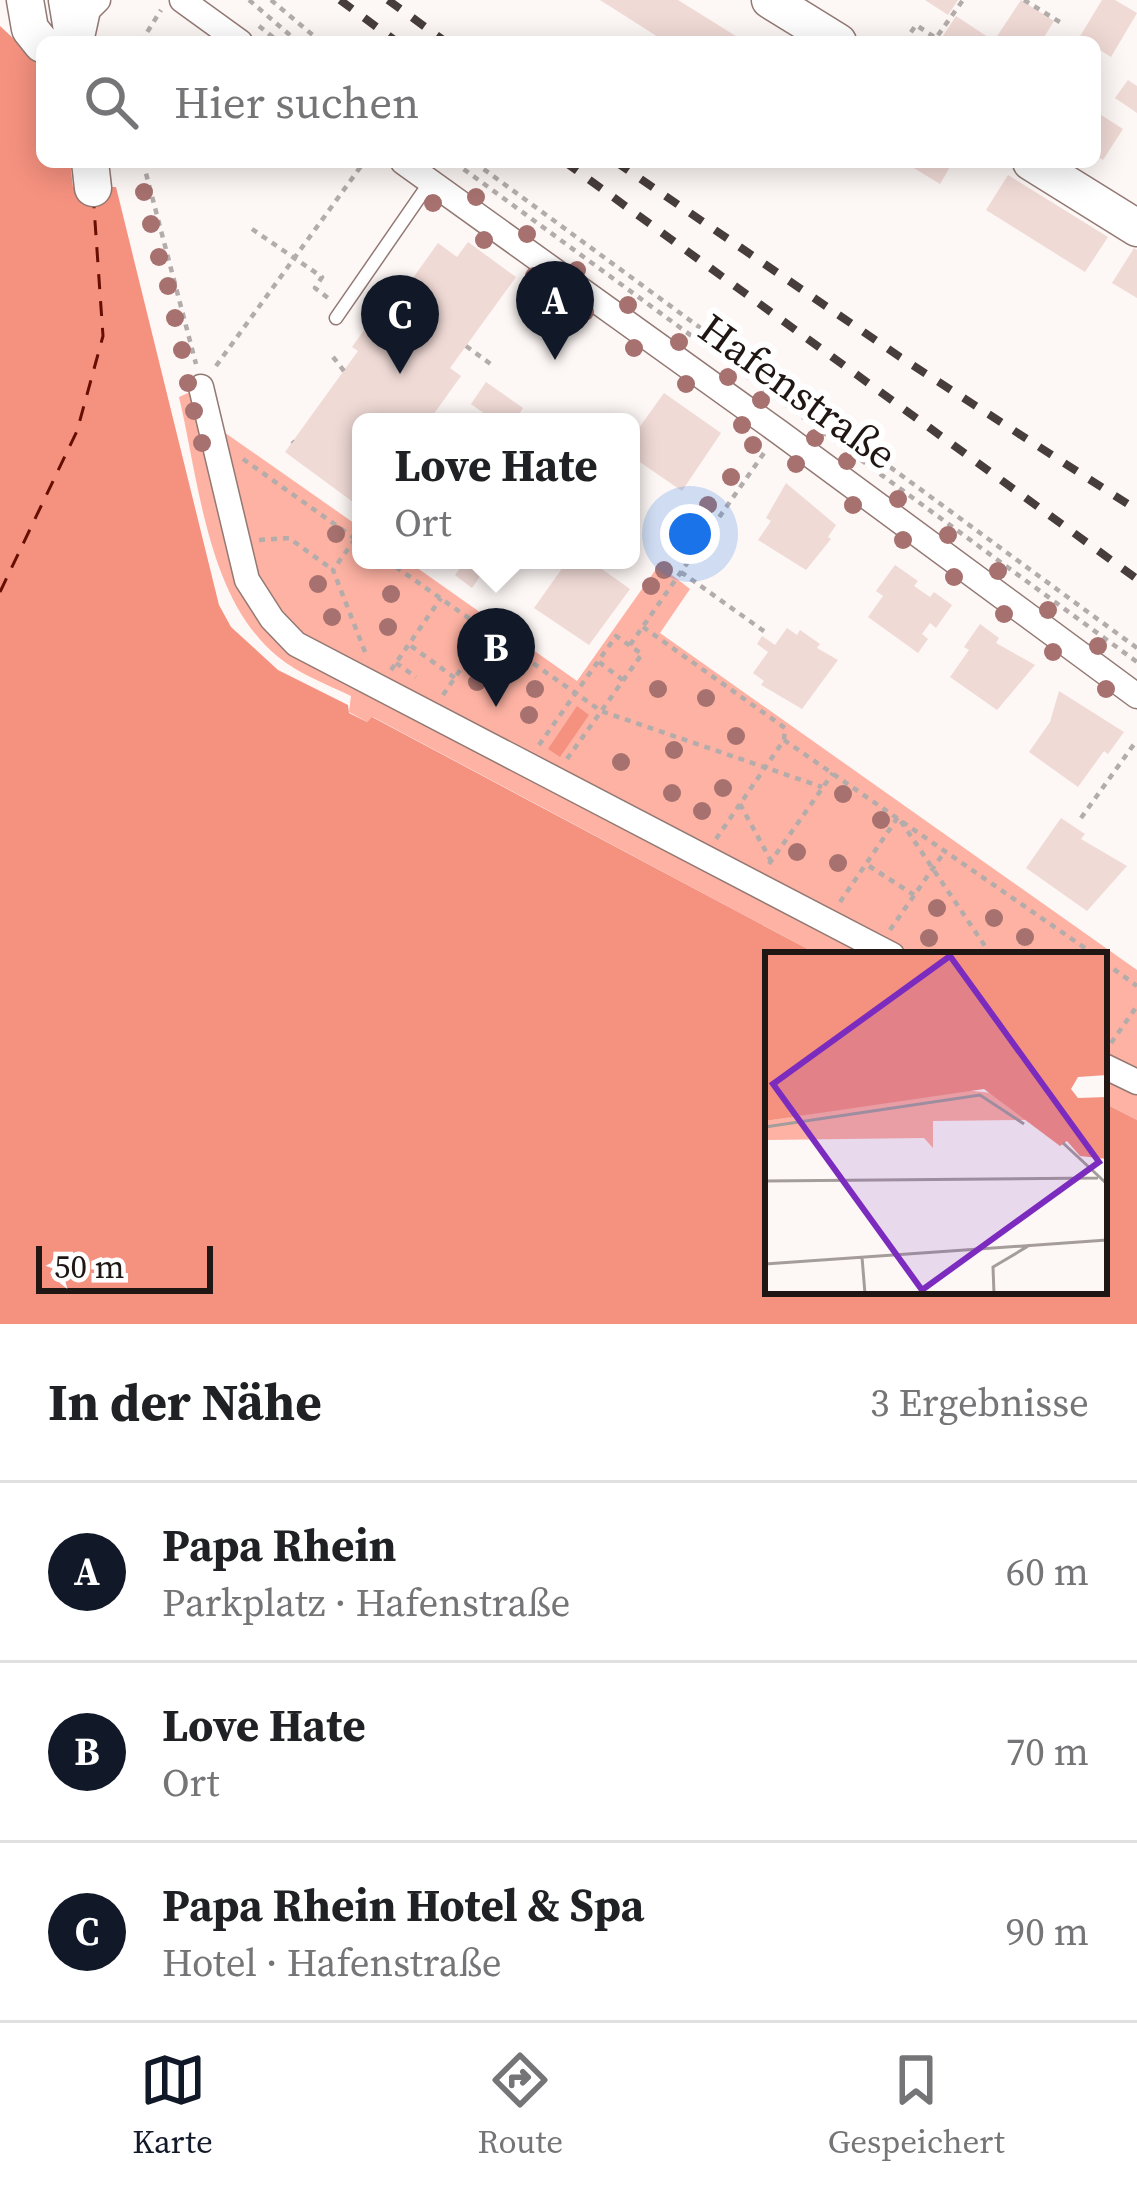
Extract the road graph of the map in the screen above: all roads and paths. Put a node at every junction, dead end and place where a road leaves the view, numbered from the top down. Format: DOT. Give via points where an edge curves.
graph roads {
  1 [pos="25,0"];
  2 [pos="67,0"];
  3 [pos="98,0"];
  4 [pos="167,0"];
  5 [pos="182,0"];
  6 [pos="249,0"];
  7 [pos="271,0"];
  8 [pos="770,0"];
  9 [pos="963,0"];
  10 [pos="1024,0"];
  11 [pos="1063,24"];
  12 [pos="76,36"];
  13 [pos="80,36"];
  14 [pos="145,36"];
  15 [pos="232,36"];
  16 [pos="291,36"];
  17 [pos="313,36"];
  18 [pos="828,36"];
  19 [pos="908,36"];
  20 [pos="933,36"];
  21 [pos="937,36"];
  22 [pos="36,37"];
  23 [pos="145,168"];
  24 [pos="360,168"];
  25 [pos="411,168"];
  26 [pos="482,168"];
  27 [pos="1041,168"];
  28 [pos="430,182"];
  29 [pos="1137,228"];
  30 [pos="252,229"];
  31 [pos="295,258"];
  32 [pos="339,313"];
  33 [pos="466,346"];
  34 [pos="333,357"];
  35 [pos="492,365"];
  36 [pos="344,371"];
  37 [pos="202,387"];
  38 [pos="794,410"];
  39 [pos="779,432"];
  40 [pos="212,437"];
  41 [pos="352,537"];
  42 [pos="236,541"];
  43 [pos="352,548"];
  44 [pos="333,569"];
  45 [pos="399,569"];
  46 [pos="681,572"];
  47 [pos="441,598"];
  48 [pos="643,627"];
  49 [pos="488,631"];
  50 [pos="768,634"];
  51 [pos="409,645"];
  52 [pos="630,645"];
  53 [pos="1137,648"];
  54 [pos="598,662"];
  55 [pos="396,663"];
  56 [pos="455,678"];
  57 [pos="623,680"];
  58 [pos="438,684"];
  59 [pos="428,686"];
  60 [pos="378,688"];
  61 [pos="447,690"];
  62 [pos="576,693"];
  63 [pos="1137,696"];
  64 [pos="601,711"];
  65 [pos="430,715"];
  66 [pos="784,740"];
  67 [pos="1137,740"];
  68 [pos="526,764"];
  69 [pos="766,768"];
  70 [pos="832,772"];
  71 [pos="553,778"];
  72 [pos="822,788"];
  73 [pos="740,804"];
  74 [pos="898,817"];
  75 [pos="1082,818"];
  76 [pos="945,851"];
  77 [pos="704,857"];
  78 [pos="771,861"];
  79 [pos="866,864"];
  80 [pos="932,868"];
  81 [pos="755,884"];
  82 [pos="914,895"];
  83 [pos="827,921"];
  84 [pos="885,951"];
  85 [pos="989,952"];
  86 [pos="1091,952"];
  87 [pos="1107,964"];
  88 [pos="1137,986"];
  89 [pos="1137,1006"];
  90 [pos="1108,1054"];
  91 [pos="1137,1082"];
  1 -- 22 [label="main road"];
  2 -- 12 [label="main road"];
  3 -- 13 [label="street"];
  4 -- 14 [label="path"];
  5 -- 15 [label="street"];
  6 -- 16 [label="path"];
  7 -- 17 [label="path"];
  8 -- 18 [label="main road"];
  9 -- 21 [label="path"];
  10 -- 11 [label="path"];
  19 -- 20 [label="path" via="916,26"];
  23 -- 37 [label="path"];
  24 -- 31 [label="path"];
  25 -- 28 [label="street, Hafenstraße"];
  26 -- 53 [label="path"];
  27 -- 29 [label="main road"];
  28 -- 32 [label="lane"];
  28 -- 39 [label="street, Hafenstraße"];
  30 -- 31 [label="path"];
  31 -- 32 [label="path" via="322,278 314,288"];
  31 -- 37 [label="path"];
  33 -- 35 [label="path"];
  34 -- 36 [label="path"];
  37 -- 40 [label="street"];
  38 -- 39 [label="path"];
  39 -- 46 [label="path"];
  39 -- 63 [label="street, Hafenstraße"];
  40 -- 41 [label="path"];
  40 -- 42 [label="street"];
  42 -- 44 [label="path" via="290,538"];
  42 -- 60 [label="street" via="247,580 296,644"];
  43 -- 44 [label="path"];
  44 -- 60 [label="path"];
  45 -- 47 [label="path"];
  46 -- 48 [label="path"];
  46 -- 50 [label="path"];
  47 -- 49 [label="path"];
  47 -- 51 [label="path"];
  48 -- 52 [label="path"];
  48 -- 66 [label="path" via="785,728"];
  49 -- 56 [label="path"];
  49 -- 62 [label="path"];
  51 -- 55 [label="path"];
  51 -- 56 [label="path"];
  52 -- 54 [label="path" via="616,636"];
  52 -- 57 [label="path" via="642,654"];
  54 -- 57 [label="path"];
  54 -- 62 [label="path"];
  55 -- 59 [label="path"];
  55 -- 60 [label="path"];
  56 -- 61 [label="path"];
  57 -- 64 [label="path"];
  58 -- 61 [label="path"];
  60 -- 65 [label="street"];
  61 -- 65 [label="path"];
  62 -- 64 [label="path"];
  62 -- 68 [label="path"];
  64 -- 69 [label="path"];
  64 -- 71 [label="path"];
  65 -- 68 [label="street"];
  66 -- 69 [label="path"];
  66 -- 70 [label="path"];
  67 -- 75 [label="path"];
  68 -- 71 [label="street"];
  69 -- 72 [label="path"];
  69 -- 73 [label="path"];
  70 -- 72 [label="path"];
  70 -- 74 [label="path"];
  71 -- 77 [label="street"];
  72 -- 78 [label="path"];
  73 -- 77 [label="path"];
  73 -- 78 [label="path"];
  74 -- 76 [label="path"];
  74 -- 79 [label="path"];
  74 -- 80 [label="path"];
  76 -- 80 [label="path"];
  76 -- 86 [label="path"];
  77 -- 81 [label="street"];
  78 -- 81 [label="path"];
  79 -- 82 [label="path"];
  79 -- 83 [label="path"];
  80 -- 82 [label="path"];
  80 -- 85 [label="path"];
  81 -- 83 [label="street"];
  82 -- 84 [label="path"];
  83 -- 84 [label="street"];
  87 -- 88 [label="path"];
  89 -- 90 [label="path"];
  90 -- 91 [label="street"];
}
